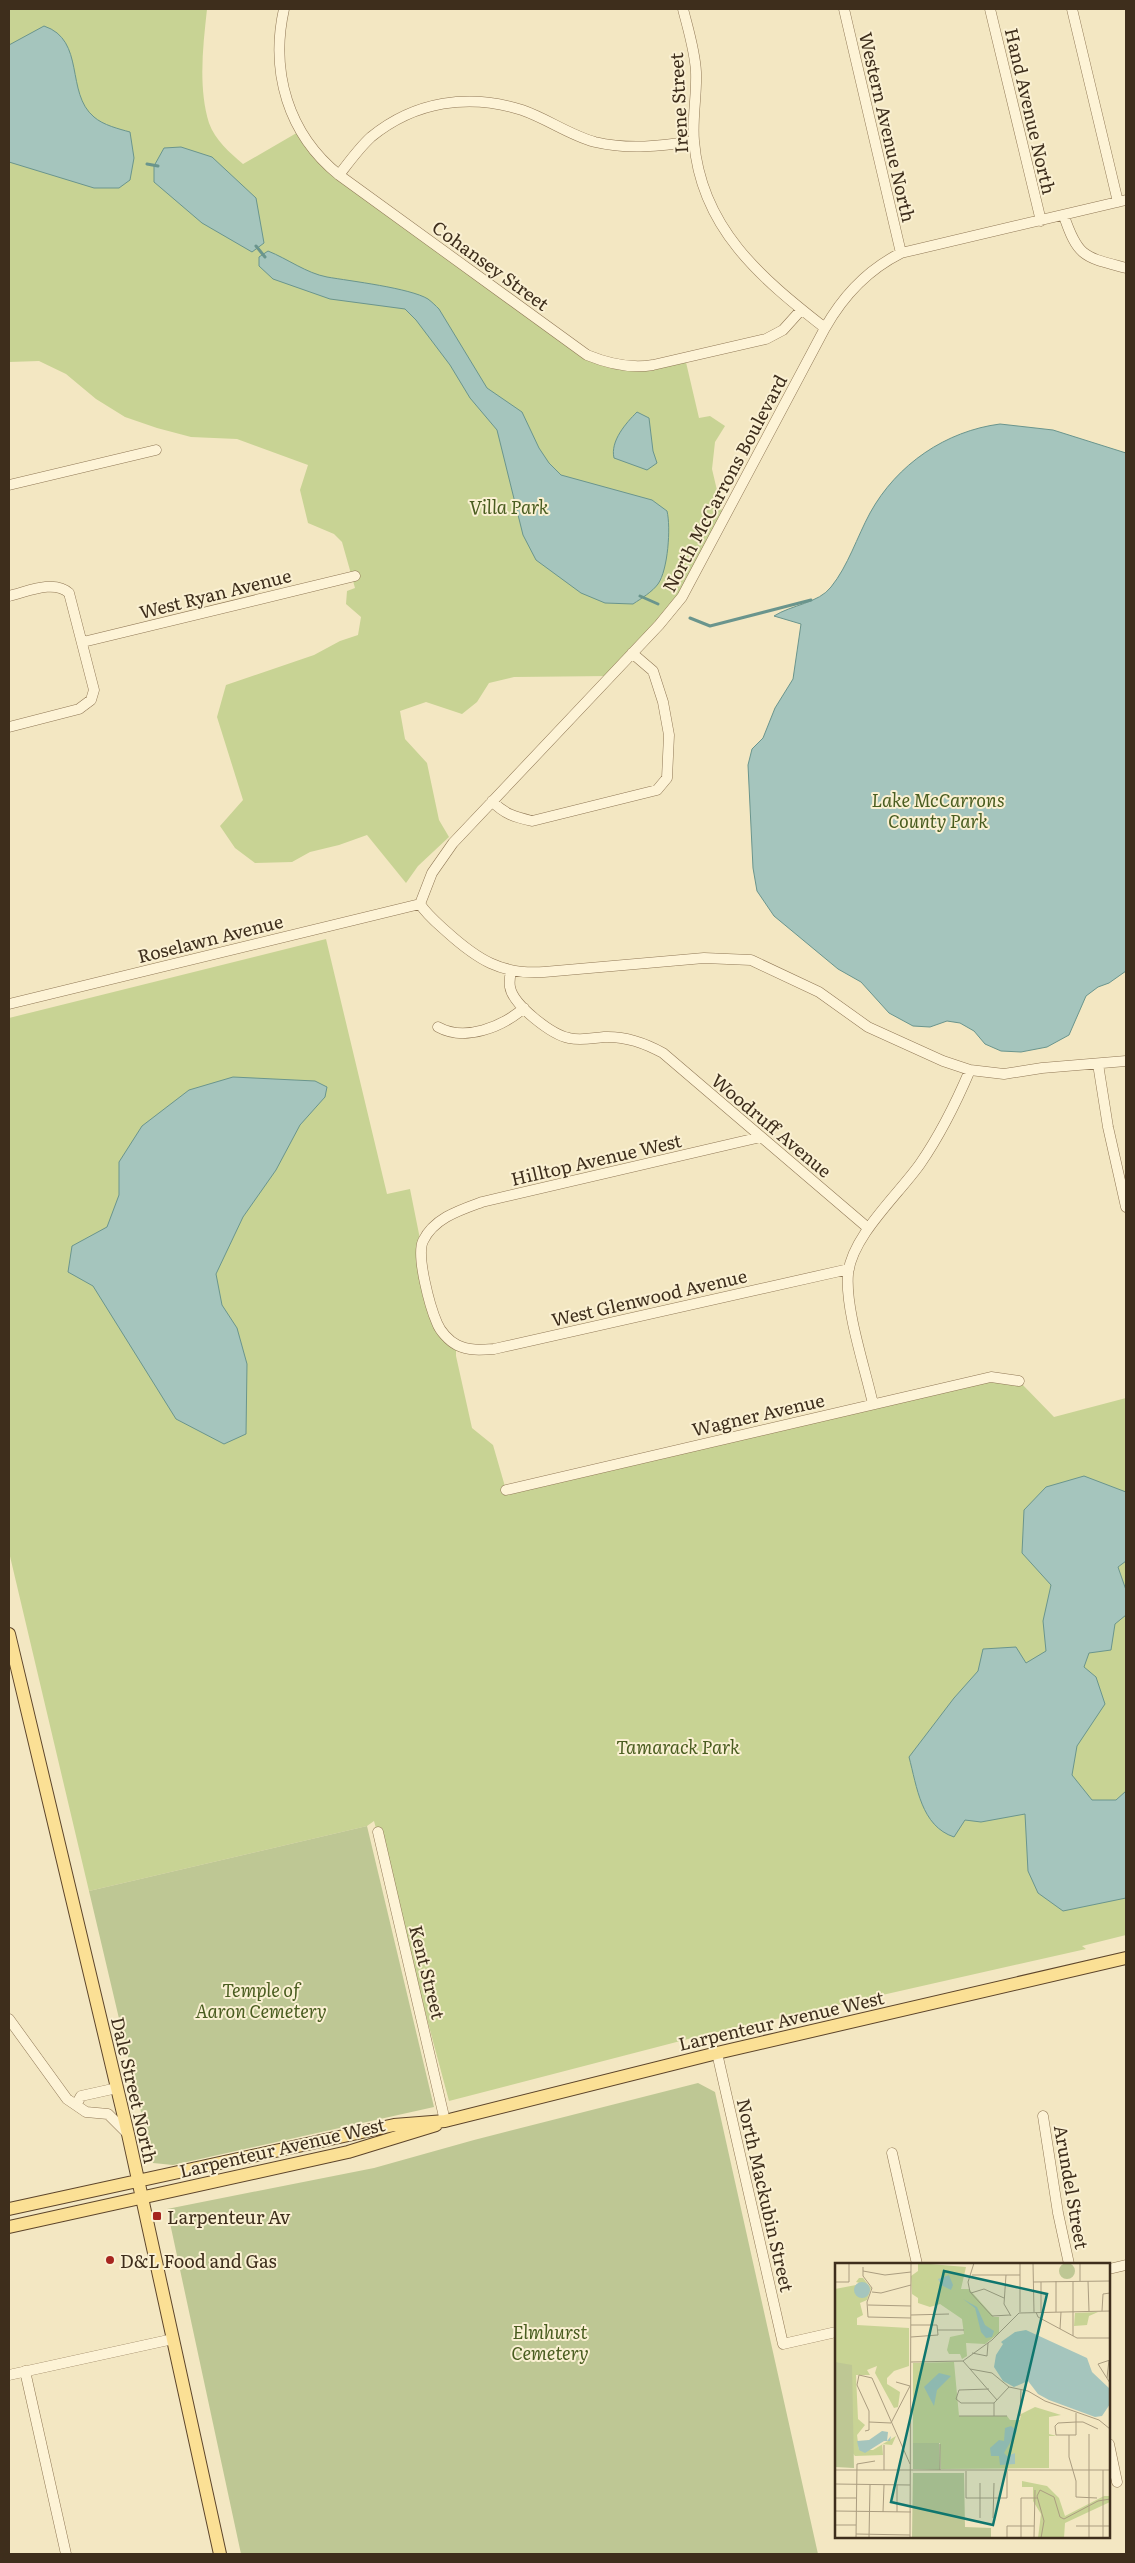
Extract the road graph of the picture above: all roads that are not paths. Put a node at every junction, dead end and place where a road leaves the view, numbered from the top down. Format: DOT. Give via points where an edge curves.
graph roads {
  1 [pos="284,9"];
  2 [pos="683,9"];
  3 [pos="844,9"];
  4 [pos="990,9"];
  5 [pos="1072,9"];
  6 [pos="694,141"];
  7 [pos="339,175"];
  8 [pos="1122,201"];
  9 [pos="1064,216"];
  10 [pos="1041,221"];
  11 [pos="901,253"];
  12 [pos="1126,268"];
  13 [pos="801,310"];
  14 [pos="825,328"];
  15 [pos="156,450"];
  16 [pos="9,485"];
  17 [pos="355,576"];
  18 [pos="9,596"];
  19 [pos="83,642"];
  20 [pos="632,653"];
  21 [pos="9,727"];
  22 [pos="492,801"];
  23 [pos="420,904"];
  24 [pos="511,971"];
  25 [pos="9,1004"];
  26 [pos="524,1008"];
  27 [pos="438,1027"];
  28 [pos="1126,1061"];
  29 [pos="1098,1064"];
  30 [pos="970,1070"];
  31 [pos="761,1137"];
  32 [pos="1126,1206"];
  33 [pos="868,1228"];
  34 [pos="849,1269"];
  35 [pos="456,1345"];
  36 [pos="1019,1381"];
  37 [pos="873,1404"];
  38 [pos="506,1490"];
  39 [pos="9,1634"];
  40 [pos="378,1832"];
  41 [pos="1126,1958"];
  42 [pos="9,2019"];
  43 [pos="717,2053"];
  44 [pos="117,2088"];
  45 [pos="76,2105"];
  46 [pos="1043,2116"];
  47 [pos="445,2121"];
  48 [pos="128,2134"];
  49 [pos="892,2153"];
  50 [pos="138,2180"];
  51 [pos="142,2198"];
  52 [pos="9,2208"];
  53 [pos="9,2227"];
  54 [pos="917,2263"];
  55 [pos="1069,2263"];
  56 [pos="1126,2266"];
  57 [pos="1110,2270"];
  58 [pos="835,2332"];
  59 [pos="173,2339"];
  60 [pos="25,2371"];
  61 [pos="9,2374"];
  62 [pos="1110,2449"];
  63 [pos="1117,2482"];
  64 [pos="66,2554"];
  65 [pos="220,2554"];
  1 -- 7 [label="street, Cohansey Street" via="278,58 284,94 307,142"];
  2 -- 6 [label="street, Irene Street" via="696,71"];
  3 -- 11 [label="street, Western Avenue North"];
  4 -- 10 [label="street, Hand Avenue North"];
  5 -- 8 [label="street"];
  6 -- 7 [label="street" via="656,146 616,146 579,138 517,109 482,101 460,101 421,108 387,126 358,149"];
  6 -- 13 [label="street, Irene Street" via="709,202 730,239 760,274"];
  7 -- 13 [label="street, Cohansey Street" via="578,348 612,364 641,367 766,339 783,330"];
  8 -- 9 [label="street, North McCarrons Boulevard"];
  9 -- 10 [label="street, North McCarrons Boulevard"];
  9 -- 12 [label="street" via="1072,241 1079,250"];
  10 -- 11 [label="street, North McCarrons Boulevard"];
  11 -- 14 [label="street, North McCarrons Boulevard" via="860,280"];
  13 -- 14 [label="street, Irene Street"];
  14 -- 20 [label="street, North McCarrons Boulevard" via="682,597"];
  15 -- 16 [label="street"];
  17 -- 19 [label="street, West Ryan Avenue"];
  18 -- 19 [label="street" via="52,586 64,588 72,598"];
  19 -- 21 [label="street" via="94,690 91,700 79,709"];
  20 -- 22 [label="street, North McCarrons Boulevard"];
  20 -- 22 [label="street" via="653,672 663,702 669,735 667,778 657,790 532,821 515,818"];
  22 -- 23 [label="street, North McCarrons Boulevard" via="440,859"];
  23 -- 24 [label="street" via="470,953"];
  23 -- 25 [label="street, Roselawn Avenue"];
  24 -- 26 [label="street, Woodruff Avenue" via="510,988"];
  24 -- 30 [label="street" via="525,974 704,958 751,960 819,992 868,1027"];
  26 -- 27 [label="street" via="493,1028 450,1034"];
  26 -- 31 [label="street, Woodruff Avenue" via="548,1028 569,1038 622,1038 650,1046 670,1059"];
  28 -- 29 [label="street"];
  29 -- 30 [label="street" via="1004,1074"];
  29 -- 32 [label="street"];
  30 -- 33 [label="street" via="952,1110 920,1164"];
  31 -- 33 [label="street, Woodruff Avenue"];
  31 -- 35 [label="street, Hilltop Avenue West" via="482,1202 442,1220 422,1243 421,1262 437,1324"];
  33 -- 34 [label="street"];
  34 -- 35 [label="street, West Glenwood Avenue" via="494,1349 474,1350"];
  34 -- 37 [label="street" via="850,1304"];
  36 -- 37 [label="street, Wagner Avenue" via="991,1377"];
  37 -- 38 [label="street, Wagner Avenue"];
  39 -- 44 [label="main road, Dale Street North"];
  40 -- 47 [label="street, Kent Street"];
  41 -- 43 [label="main road, Larpenteur Avenue West"];
  42 -- 45 [label="street" via="67,2099"];
  43 -- 47 [label="main road, Larpenteur Avenue West"];
  43 -- 58 [label="street, North Mackubin Street" via="783,2344"];
  44 -- 45 [label="street" via="81,2096"];
  44 -- 48 [label="main road, Dale Street North"];
  45 -- 48 [label="street" via="86,2112 108,2114"];
  46 -- 55 [label="street, Arundel Street"];
  47 -- 50 [label="main road, Larpenteur Avenue West" via="394,2125"];
  47 -- 51 [label="main road, Larpenteur Avenue West" via="348,2152"];
  48 -- 50 [label="main road, Dale Street North"];
  49 -- 54 [label="street"];
  50 -- 51 [label="main road, Dale Street North"];
  50 -- 52 [label="main road, Larpenteur Avenue West"];
  51 -- 53 [label="main road, Larpenteur Avenue West"];
  51 -- 59 [label="main road, Dale Street North"];
  56 -- 57 [label="street"];
  59 -- 60 [label="street"];
  59 -- 65 [label="main road, Dale Street North"];
  60 -- 61 [label="street"];
  60 -- 64 [label="street"];
  62 -- 63 [label="street"];
}
